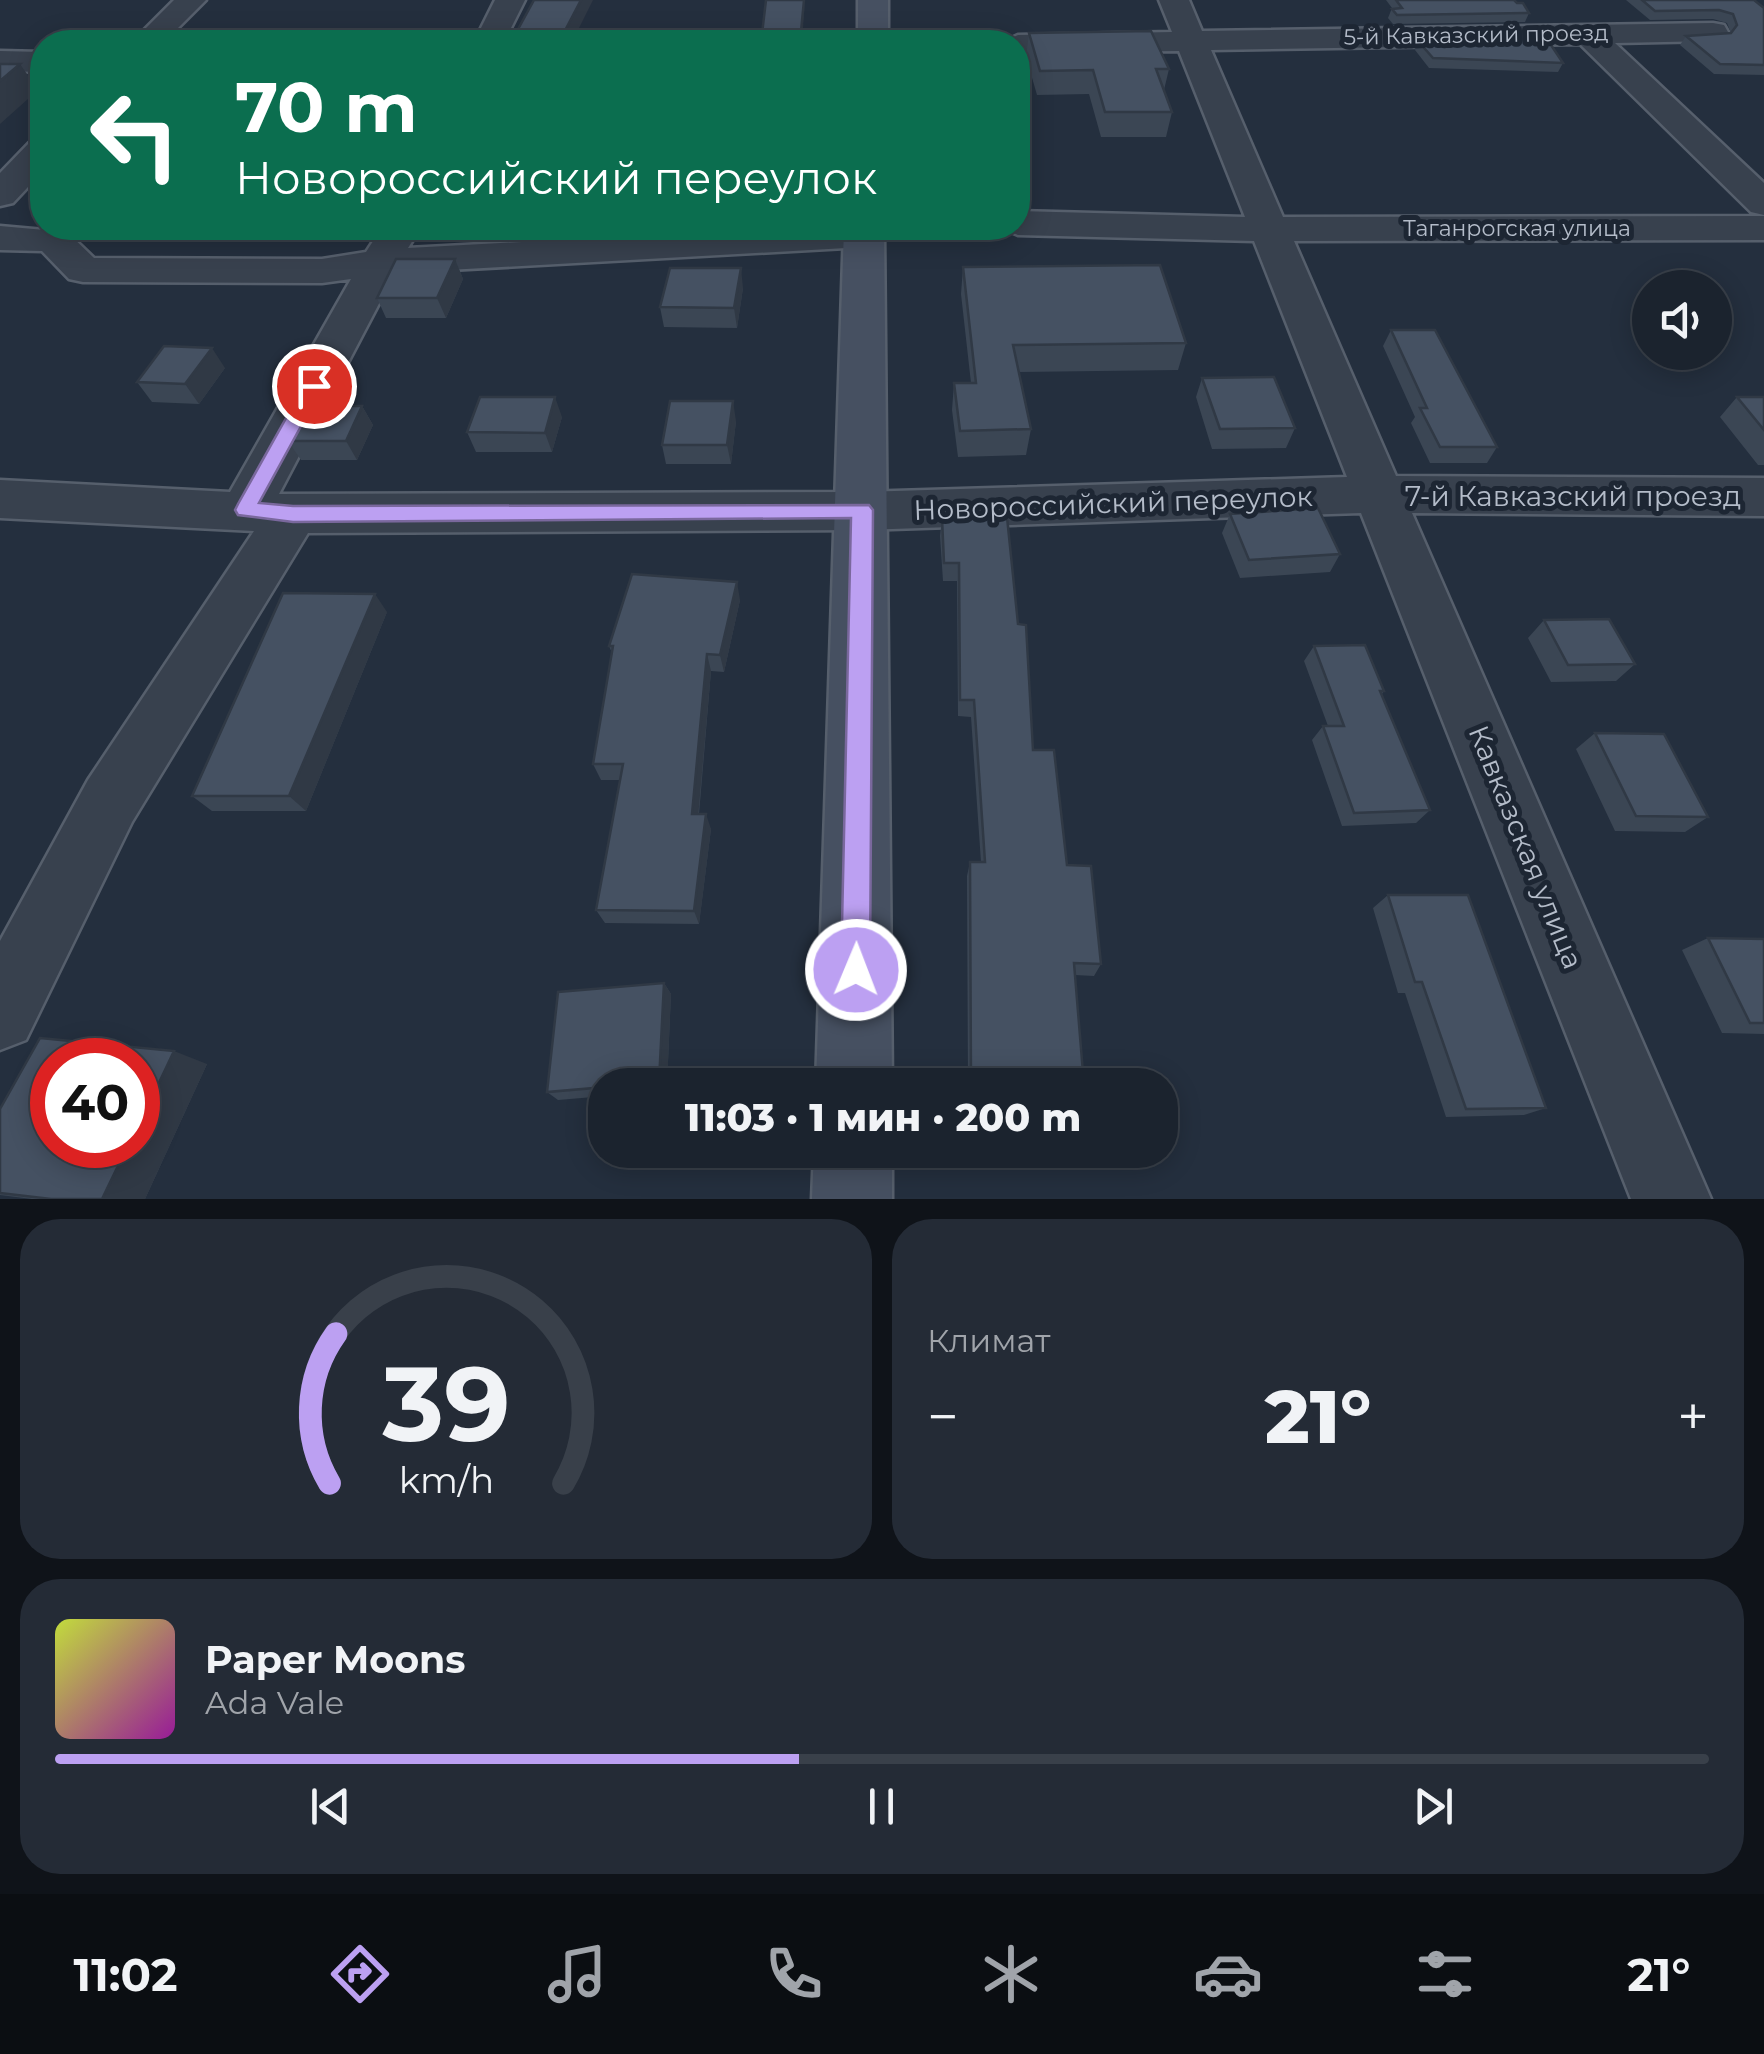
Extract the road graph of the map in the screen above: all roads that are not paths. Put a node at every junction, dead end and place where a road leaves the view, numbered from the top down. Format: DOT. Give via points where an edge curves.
graph roads {
  1 [pos="191,0"];
  2 [pos="510,0"];
  3 [pos="873,0"];
  4 [pos="1174,0"];
  5 [pos="1679,0"];
  6 [pos="160,30"];
  7 [pos="494,30"];
  8 [pos="873,30"];
  9 [pos="1586,32"];
  10 [pos="1191,41"];
  11 [pos="1030,44"];
  12 [pos="0,61"];
  13 [pos="30,62"];
  14 [pos="30,163"];
  15 [pos="0,195"];
  16 [pos="1764,204"];
  17 [pos="1030,223"];
  18 [pos="1270,228"];
  19 [pos="1764,228"];
  20 [pos="0,238"];
  21 [pos="30,239"];
  22 [pos="53,240"];
  23 [pos="559,240"];
  24 [pos="864,240"];
  25 [pos="390,245"];
  26 [pos="1382,494"];
  27 [pos="1764,497"];
  28 [pos="0,498"];
  29 [pos="862,510"];
  30 [pos="269,512"];
  31 [pos="0,1014"];
  32 [pos="854,1068"];
  33 [pos="853,1168"];
  34 [pos="852,1199"];
  35 [pos="1671,1199"];
  1 -- 6 [label="street"];
  2 -- 7 [label="street"];
  3 -- 8 [label="street"];
  4 -- 10 [label="street"];
  5 -- 9 [label="street, 5-й Кавказский проезд" via="1713,32"];
  9 -- 10 [label="street, 5-й Кавказский проезд" via="1464,23"];
  9 -- 16 [label="street"];
  10 -- 11 [label="street, 5-й Кавказский проезд"];
  10 -- 18 [label="street, Кавказская улица"];
  12 -- 13 [label="street"];
  14 -- 15 [label="street"];
  17 -- 18 [label="street, Таганрогская улица"];
  18 -- 19 [label="street, Таганрогская улица"];
  18 -- 26 [label="street, Кавказская улица"];
  20 -- 21 [label="street"];
  22 -- 25 [label="street" via="83,270 322,271"];
  23 -- 25 [label="street"];
  24 -- 29 [label="street"];
  25 -- 30 [label="street"];
  26 -- 27 [label="street, 7-й Кавказский проезд"];
  26 -- 29 [label="street, Новороссийский переулок"];
  26 -- 35 [label="street, Кавказская улица"];
  28 -- 30 [label="street, Новороссийский переулок"];
  29 -- 30 [label="street, Новороссийский переулок"];
  29 -- 32 [label="street"];
  30 -- 31 [label="street"];
  33 -- 34 [label="street"];
}
